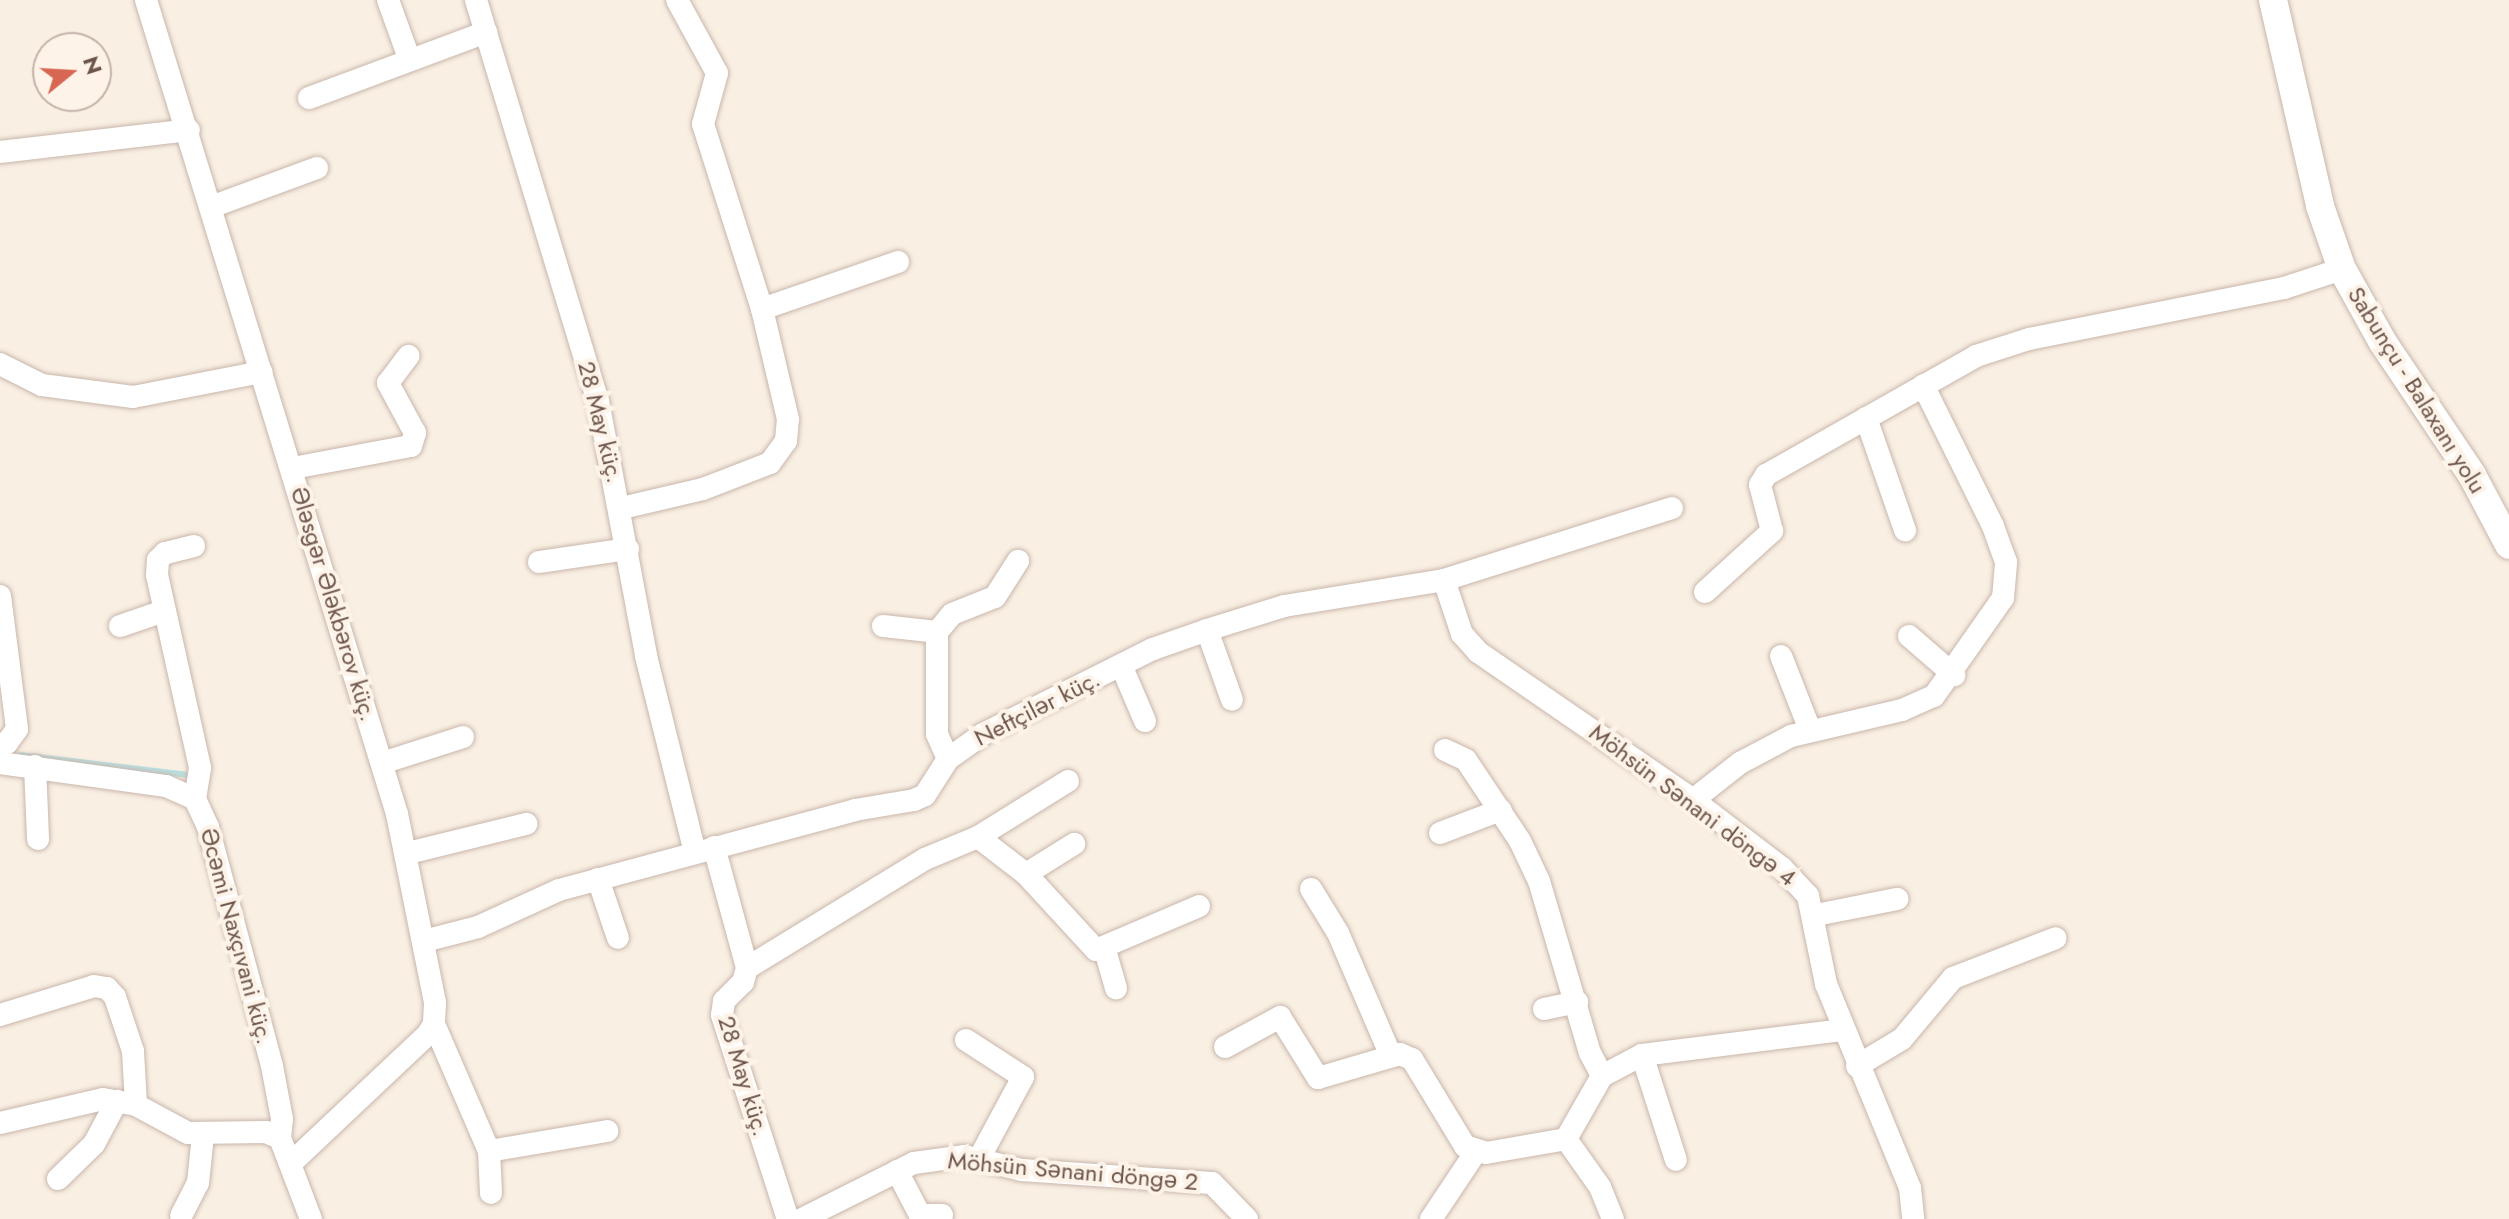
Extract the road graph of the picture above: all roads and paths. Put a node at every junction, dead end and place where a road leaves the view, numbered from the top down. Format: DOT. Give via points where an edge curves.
graph roads {
  1 [pos="146,0"];
  2 [pos="388,0"];
  3 [pos="476,0"];
  4 [pos="677,0"];
  5 [pos="2273,0"];
  6 [pos="486,32"];
  7 [pos="409,58"];
  8 [pos="309,98"];
  9 [pos="189,130"];
  10 [pos="0,152"];
  11 [pos="317,168"];
  12 [pos="211,207"];
  13 [pos="898,262"];
  14 [pos="2342,269"];
  15 [pos="762,309"];
  16 [pos="408,356"];
  17 [pos="0,364"];
  18 [pos="262,372"];
  19 [pos="1923,385"];
  20 [pos="1866,418"];
  21 [pos="293,468"];
  22 [pos="622,508"];
  23 [pos="1672,508"];
  24 [pos="1905,530"];
  25 [pos="2509,545"];
  26 [pos="194,546"];
  27 [pos="628,549"];
  28 [pos="1018,561"];
  29 [pos="539,562"];
  30 [pos="1444,580"];
  31 [pos="1705,592"];
  32 [pos="0,596"];
  33 [pos="161,612"];
  34 [pos="120,626"];
  35 [pos="883,626"];
  36 [pos="1207,630"];
  37 [pos="937,632"];
  38 [pos="1909,636"];
  39 [pos="1781,656"];
  40 [pos="1121,665"];
  41 [pos="1954,675"];
  42 [pos="1232,700"];
  43 [pos="1145,721"];
  44 [pos="1810,730"];
  45 [pos="463,737"];
  46 [pos="0,744"];
  47 [pos="1445,750"];
  48 [pos="948,759"];
  49 [pos="0,763"];
  50 [pos="382,763"];
  51 [pos="35,766"];
  52 [pos="1068,781"];
  53 [pos="195,799"];
  54 [pos="1693,800"];
  55 [pos="1501,810"];
  56 [pos="526,824"];
  57 [pos="1440,833"];
  58 [pos="978,837"];
  59 [pos="38,839"];
  60 [pos="1074,844"];
  61 [pos="705,849"];
  62 [pos="408,853"];
  63 [pos="1026,874"];
  64 [pos="598,879"];
  65 [pos="1311,889"];
  66 [pos="1897,899"];
  67 [pos="1199,906"];
  68 [pos="1816,915"];
  69 [pos="618,938"];
  70 [pos="2056,938"];
  71 [pos="424,941"];
  72 [pos="1105,950"];
  73 [pos="747,968"];
  74 [pos="1116,988"];
  75 [pos="1577,1002"];
  76 [pos="1544,1009"];
  77 [pos="0,1015"];
  78 [pos="434,1024"];
  79 [pos="1843,1030"];
  80 [pos="966,1040"];
  81 [pos="1225,1047"];
  82 [pos="1390,1054"];
  83 [pos="1642,1055"];
  84 [pos="1857,1066"];
  85 [pos="1602,1076"];
  86 [pos="127,1103"];
  87 [pos="0,1123"];
  88 [pos="607,1131"];
  89 [pos="203,1135"];
  90 [pos="280,1138"];
  91 [pos="1566,1139"];
  92 [pos="489,1151"];
  93 [pos="1475,1153"];
  94 [pos="980,1157"];
  95 [pos="1676,1160"];
  96 [pos="292,1162"];
  97 [pos="897,1171"];
  98 [pos="58,1179"];
  99 [pos="491,1193"];
  100 [pos="942,1215"];
  101 [pos="181,1216"];
  102 [pos="311,1219"];
  103 [pos="788,1219"];
  104 [pos="802,1219"];
  105 [pos="1247,1219"];
  106 [pos="1431,1219"];
  107 [pos="1613,1219"];
  108 [pos="1913,1219"];
  1 -- 9 [label="street, Ələsgər Ələkbərov küç."];
  2 -- 7 [label="street"];
  3 -- 6 [label="street, 28 May küç."];
  4 -- 15 [label="street" via="717,73 703,124"];
  5 -- 14 [label="street, Sabunçu - Balaxanı yolu" via="2320,206"];
  6 -- 7 [label="street"];
  6 -- 22 [label="street, 28 May küç." via="598,401"];
  7 -- 8 [label="street"];
  9 -- 10 [label="street"];
  9 -- 12 [label="street, Ələsgər Ələkbərov küç."];
  11 -- 12 [label="street"];
  12 -- 18 [label="street, Ələsgər Ələkbərov küç."];
  13 -- 15 [label="street"];
  14 -- 19 [label="street" via="2284,288 2002,347"];
  14 -- 25 [label="street, Sabunçu - Balaxanı yolu" via="2382,341 2472,475"];
  15 -- 22 [label="street" via="788,419 786,441 770,463 703,489"];
  16 -- 21 [label="street" via="388,383 415,433 411,446"];
  17 -- 18 [label="street" via="42,385 133,397"];
  18 -- 21 [label="street, Ələsgər Ələkbərov küç."];
  19 -- 20 [label="street"];
  19 -- 41 [label="street" via="2006,562 2003,598"];
  20 -- 24 [label="street"];
  20 -- 31 [label="street" via="1766,475 1760,485 1772,531"];
  21 -- 50 [label="street, Ələsgər Ələkbərov küç."];
  22 -- 27 [label="street, 28 May küç."];
  23 -- 30 [label="street, Neftçilər küç."];
  26 -- 33 [label="street" via="158,560"];
  27 -- 29 [label="street"];
  27 -- 61 [label="street, 28 May küç." via="646,656"];
  28 -- 37 [label="street" via="995,597 952,614"];
  30 -- 36 [label="street, Neftçilər küç." via="1284,606"];
  30 -- 54 [label="street, Möhsün Sənani döngə 4" via="1462,634 1478,652"];
  32 -- 46 [label="street" via="17,729"];
  33 -- 34 [label="street"];
  33 -- 53 [label="street" via="200,768"];
  35 -- 37 [label="street"];
  36 -- 40 [label="street, Neftçilər küç."];
  36 -- 42 [label="street"];
  37 -- 48 [label="street" via="937,734"];
  38 -- 41 [label="street"];
  39 -- 44 [label="street"];
  40 -- 43 [label="street"];
  40 -- 48 [label="street, Neftçilər küç." via="983,734"];
  41 -- 44 [label="street" via="1934,696 1902,710"];
  44 -- 54 [label="street" via="1740,763"];
  45 -- 50 [label="street"];
  47 -- 55 [label="street" via="1466,760"];
  48 -- 61 [label="street, Neftçilər küç." via="925,795 914,800"];
  49 -- 51 [label="street, Əcəmi Naxçıvani küç."];
  50 -- 62 [label="street, Ələsgər Ələkbərov küç."];
  51 -- 53 [label="street, Əcəmi Naxçıvani küç." via="166,786"];
  51 -- 59 [label="street"];
  52 -- 58 [label="street"];
  53 -- 90 [label="street, Əcəmi Naxçıvani küç." via="208,827 272,1066 282,1119"];
  54 -- 68 [label="street, Möhsün Sənani döngə 4" via="1800,885"];
  55 -- 57 [label="street"];
  55 -- 75 [label="street" via="1539,881"];
  56 -- 62 [label="street"];
  58 -- 63 [label="street"];
  58 -- 73 [label="street" via="925,859"];
  60 -- 63 [label="street"];
  61 -- 64 [label="street, Neftçilər küç."];
  61 -- 73 [label="street, 28 May küç."];
  62 -- 71 [label="street, Ələsgər Ələkbərov küç."];
  63 -- 72 [label="street" via="1096,950"];
  64 -- 69 [label="street"];
  64 -- 71 [label="street, Neftçilər küç." via="534,899 456,935"];
  65 -- 82 [label="street" via="1338,933"];
  66 -- 68 [label="street"];
  67 -- 72 [label="street"];
  68 -- 79 [label="street, Möhsün Sənani döngə 4" via="1821,965"];
  70 -- 84 [label="street" via="1953,978 1902,1039"];
  71 -- 78 [label="street, Ələsgər Ələkbərov küç."];
  72 -- 74 [label="street"];
  73 -- 103 [label="street, 28 May küç." via="743,982 724,1001 722,1015"];
  75 -- 76 [label="street"];
  75 -- 85 [label="street" via="1590,1053"];
  77 -- 86 [label="street" via="94,986 107,988 133,1051"];
  78 -- 92 [label="street, Ələsgər Ələkbərov küç."];
  78 -- 96 [label="street" via="315,1146"];
  79 -- 83 [label="street"];
  79 -- 84 [label="street, Möhsün Sənani döngə 4"];
  80 -- 94 [label="street" via="1023,1077"];
  81 -- 82 [label="street" via="1280,1017 1318,1078"];
  82 -- 93 [label="street" via="1412,1059 1454,1131"];
  83 -- 85 [label="street"];
  83 -- 95 [label="street"];
  84 -- 108 [label="street, Möhsün Sənani döngə 4" via="1910,1188"];
  85 -- 91 [label="street"];
  86 -- 87 [label="street" via="93,1101"];
  86 -- 89 [label="street"];
  86 -- 98 [label="street"];
  88 -- 92 [label="street"];
  89 -- 90 [label="street" via="253,1132"];
  89 -- 101 [label="street" via="196,1192"];
  90 -- 96 [label="street, Əcəmi Naxçıvani küç."];
  91 -- 93 [label="street"];
  91 -- 107 [label="street" via="1600,1187"];
  92 -- 99 [label="street"];
  93 -- 106 [label="street"];
  94 -- 97 [label="street, Möhsün Sənani döngə 2" via="942,1157"];
  94 -- 105 [label="street, Möhsün Sənani döngə 2" via="1022,1170 1212,1183"];
  96 -- 102 [label="street, Əcəmi Naxçıvani küç."];
  97 -- 100 [label="street" via="920,1215"];
  97 -- 104 [label="street, Möhsün Sənani döngə 2"];
}
